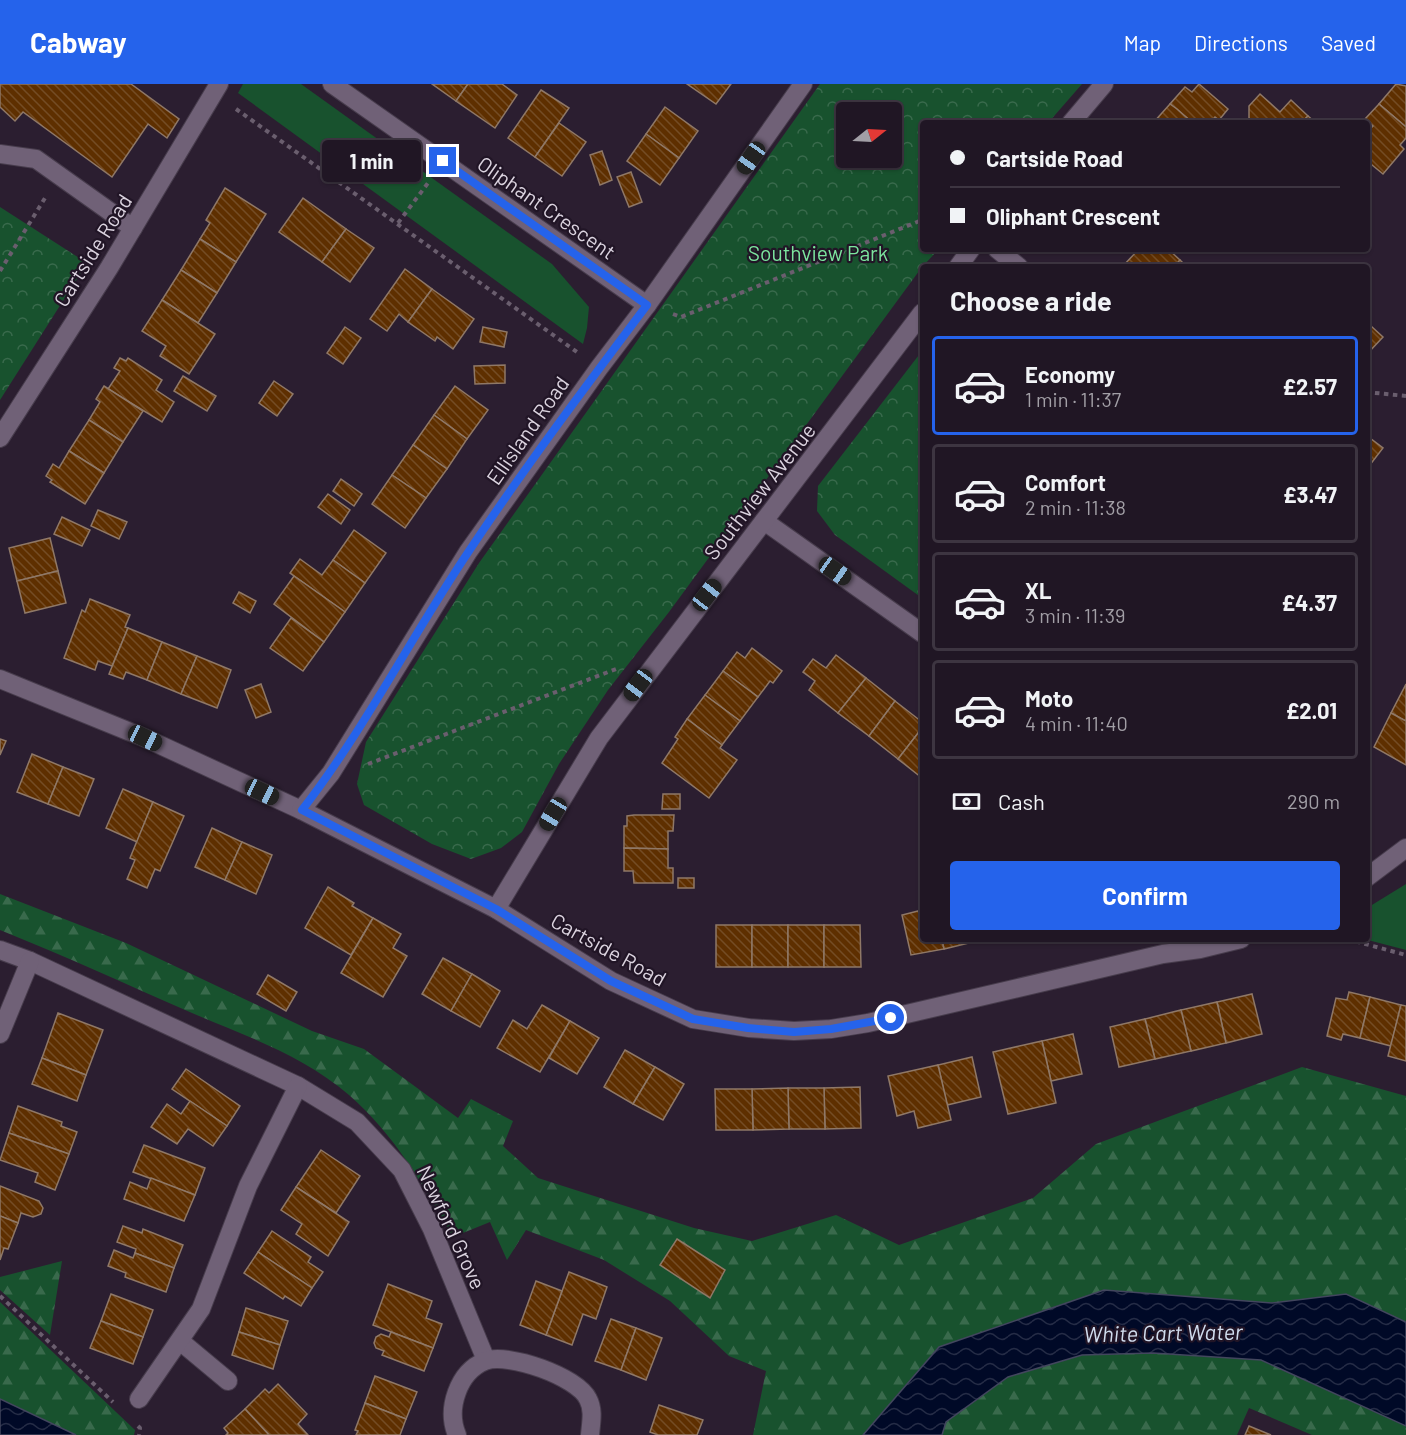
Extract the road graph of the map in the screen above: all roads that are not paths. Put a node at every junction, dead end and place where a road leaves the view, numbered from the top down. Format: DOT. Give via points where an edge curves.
graph roads {
  1 [pos="332,84"];
  2 [pos="803,84"];
  3 [pos="1104,84"];
  4 [pos="216,89"];
  5 [pos="1074,120"];
  6 [pos="0,154"];
  7 [pos="133,228"];
  8 [pos="1001,252"];
  9 [pos="1015,264"];
  10 [pos="647,305"];
  11 [pos="920,316"];
  12 [pos="0,438"];
  13 [pos="764,521"];
  14 [pos="920,632"];
  15 [pos="0,679"];
  16 [pos="302,810"];
  17 [pos="1406,848"];
  18 [pos="1370,875"];
  19 [pos="496,909"];
  20 [pos="1229,942"];
  21 [pos="0,950"];
  22 [pos="30,961"];
  23 [pos="0,1034"];
  24 [pos="298,1086"];
  25 [pos="180,1341"];
  26 [pos="486,1360"];
  27 [pos="228,1381"];
  28 [pos="139,1399"];
  29 [pos="457,1435"];
  30 [pos="590,1435"];
  1 -- 10 [label="street, Oliphant Crescent"];
  2 -- 10 [label="street, Ellisland Road"];
  3 -- 5 [label="street"];
  4 -- 7 [label="street, Cartside Road"];
  6 -- 7 [label="street" via="36,159"];
  7 -- 12 [label="street, Cartside Road"];
  8 -- 9 [label="street"];
  10 -- 16 [label="street, Ellisland Road" via="468,552 331,773"];
  11 -- 13 [label="street, Southview Avenue"];
  13 -- 14 [label="street"];
  13 -- 19 [label="street, Southview Avenue" via="599,738"];
  15 -- 16 [label="street, Cartside Road" via="145,738"];
  16 -- 19 [label="street, Cartside Road"];
  17 -- 18 [label="street"];
  19 -- 20 [label="street, Cartside Road" via="611,981 693,1019 794,1032 868,1023"];
  21 -- 22 [label="street, Newford Grove"];
  22 -- 23 [label="street"];
  22 -- 24 [label="street, Newford Grove"];
  24 -- 25 [label="street" via="248,1186 201,1309"];
  24 -- 26 [label="street, Newford Grove" via="357,1122 402,1170 432,1229"];
  25 -- 27 [label="street"];
  25 -- 28 [label="street"];
  26 -- 29 [label="street" via="471,1370 456,1391 452,1411"];
  26 -- 30 [label="street" via="513,1360 579,1386 589,1399"];
}
